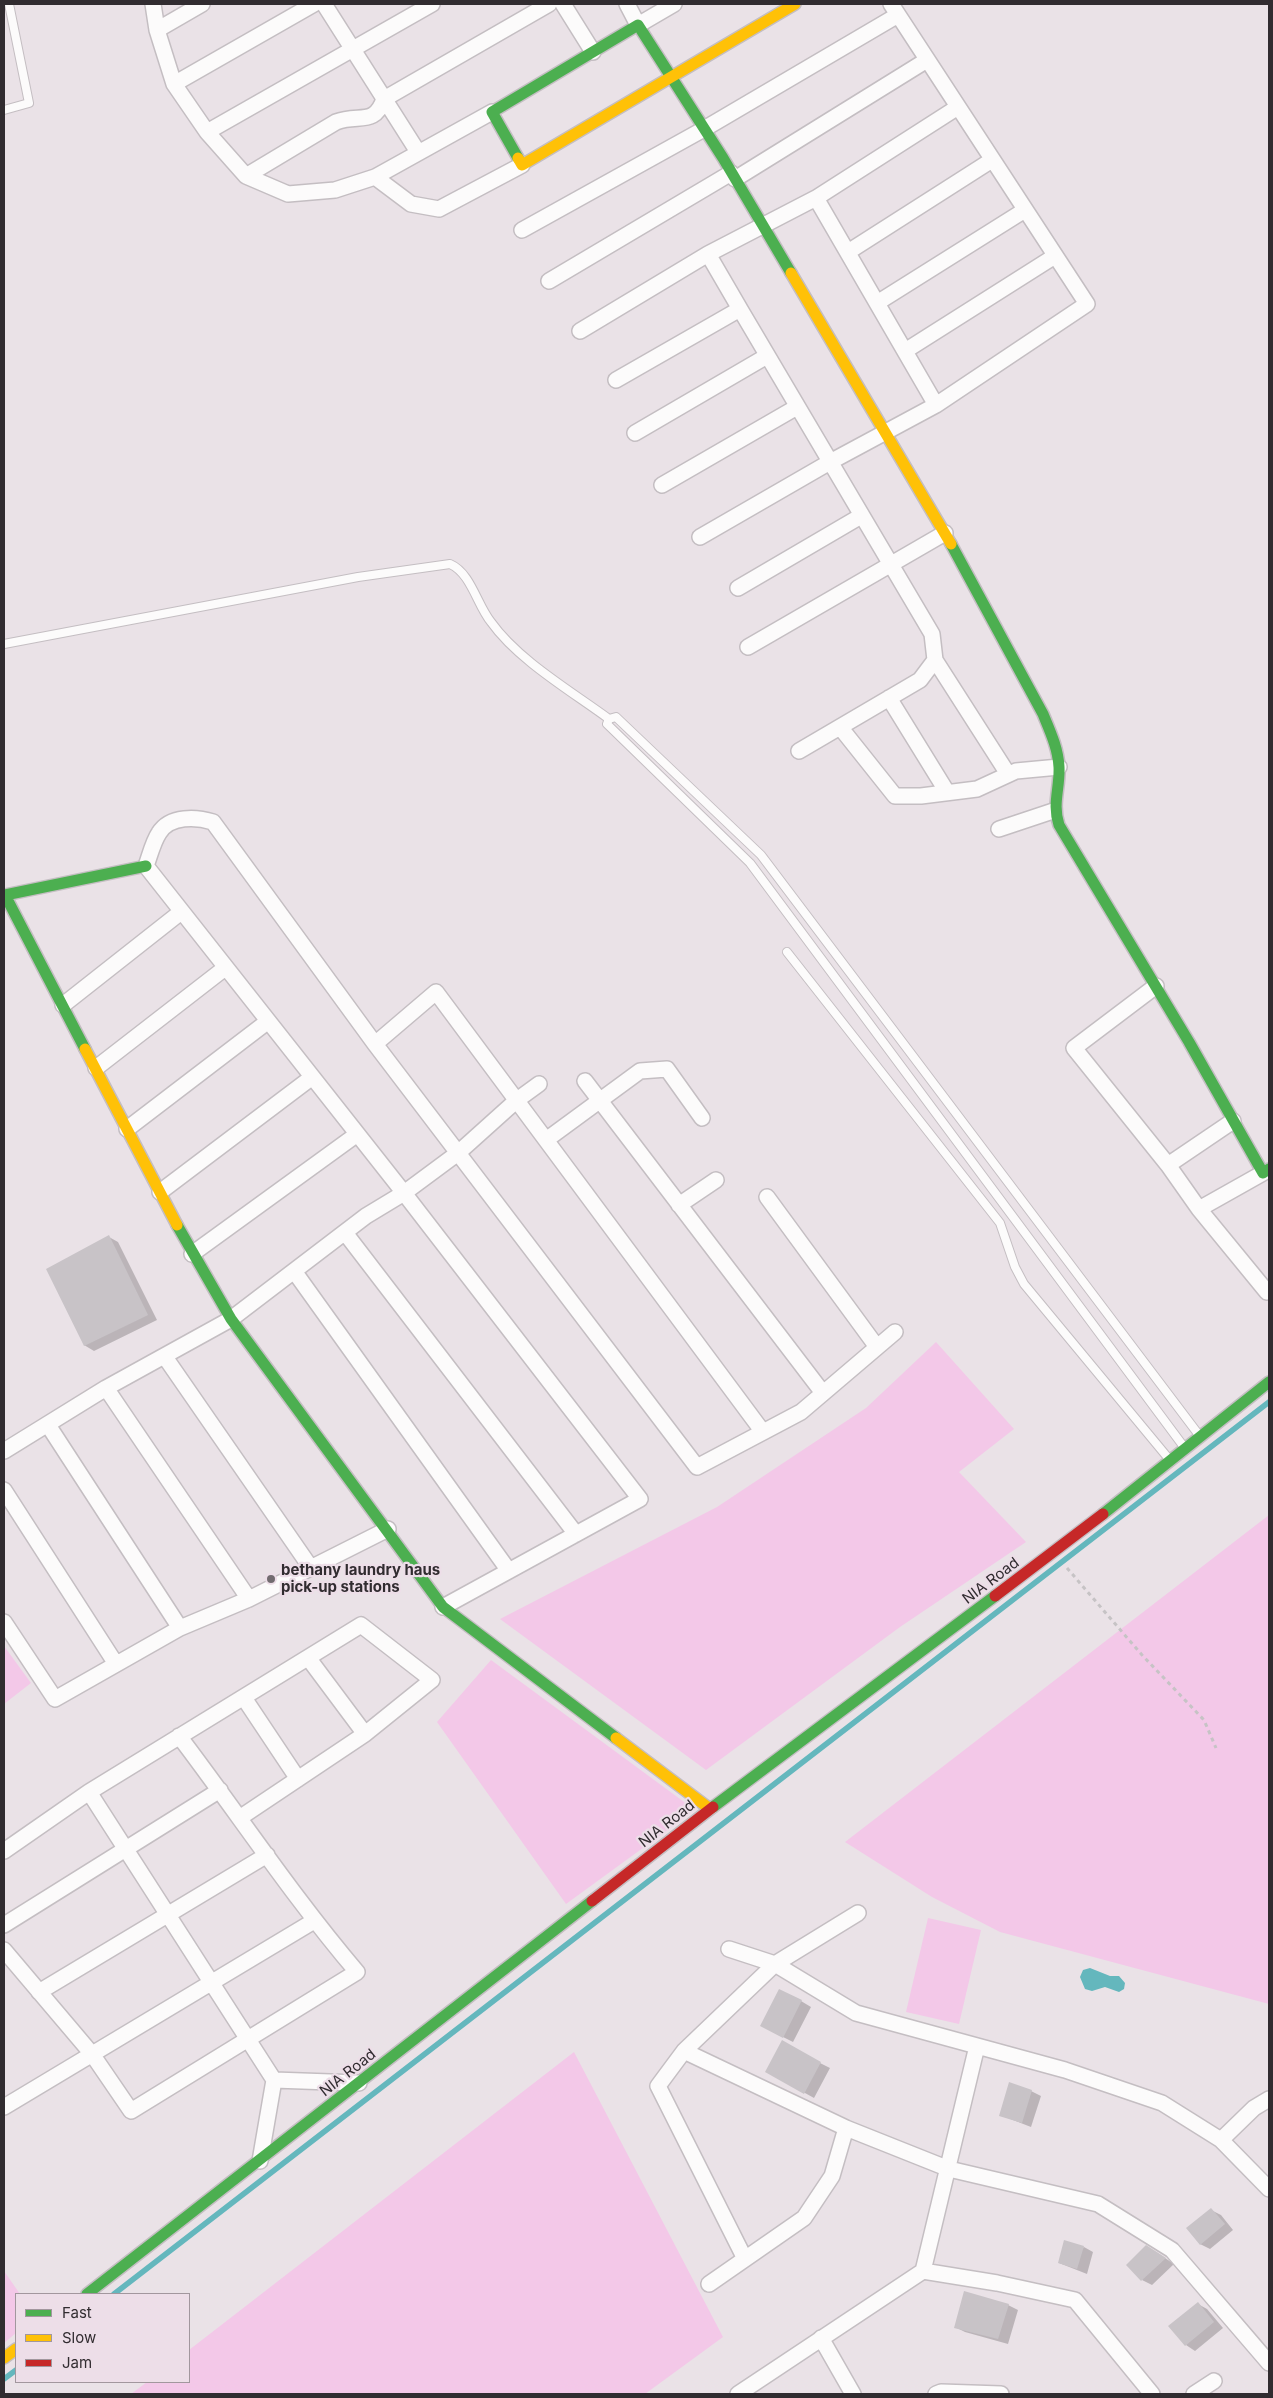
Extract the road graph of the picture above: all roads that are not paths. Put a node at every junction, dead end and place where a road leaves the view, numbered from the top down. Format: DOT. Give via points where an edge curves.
graph roads {
  1 [pos="9,4"];
  2 [pos="153,4"];
  3 [pos="202,4"];
  4 [pos="314,4"];
  5 [pos="324,4"];
  6 [pos="432,4"];
  7 [pos="549,4"];
  8 [pos="563,4"];
  9 [pos="627,4"];
  10 [pos="674,4"];
  11 [pos="794,4"];
  12 [pos="894,9"];
  13 [pos="638,24"];
  14 [pos="157,30"];
  15 [pos="352,48"];
  16 [pos="593,52"];
  17 [pos="927,60"];
  18 [pos="671,76"];
  19 [pos="174,84"];
  20 [pos="384,99"];
  21 [pos="958,107"];
  22 [pos="4,110"];
  23 [pos="492,112"];
  24 [pos="704,129"];
  25 [pos="207,132"];
  26 [pos="418,152"];
  27 [pos="992,160"];
  28 [pos="522,165"];
  29 [pos="246,176"];
  30 [pos="733,176"];
  31 [pos="375,177"];
  32 [pos="816,198"];
  33 [pos="1025,210"];
  34 [pos="762,225"];
  35 [pos="522,230"];
  36 [pos="848,252"];
  37 [pos="708,254"];
  38 [pos="1055,256"];
  39 [pos="549,281"];
  40 [pos="877,303"];
  41 [pos="740,308"];
  42 [pos="580,331"];
  43 [pos="905,351"];
  44 [pos="767,356"];
  45 [pos="616,380"];
  46 [pos="936,405"];
  47 [pos="797,407"];
  48 [pos="885,432"];
  49 [pos="635,433"];
  50 [pos="830,462"];
  51 [pos="662,486"];
  52 [pos="861,516"];
  53 [pos="945,534"];
  54 [pos="700,537"];
  55 [pos="890,566"];
  56 [pos="738,588"];
  57 [pos="4,644"];
  58 [pos="748,647"];
  59 [pos="935,660"];
  60 [pos="889,698"];
  61 [pos="609,719"];
  62 [pos="840,727"];
  63 [pos="799,751"];
  64 [pos="1059,767"];
  65 [pos="1008,774"];
  66 [pos="947,792"];
  67 [pos="1053,811"];
  68 [pos="998,829"];
  69 [pos="146,866"];
  70 [pos="181,912"];
  71 [pos="787,952"];
  72 [pos="225,968"];
  73 [pos="1156,986"];
  74 [pos="62,1005"];
  75 [pos="267,1022"];
  76 [pos="902,1041"];
  77 [pos="375,1044"];
  78 [pos="888,1050"];
  79 [pos="96,1068"];
  80 [pos="311,1078"];
  81 [pos="584,1081"];
  82 [pos="539,1084"];
  83 [pos="517,1100"];
  84 [pos="600,1101"];
  85 [pos="702,1118"];
  86 [pos="1233,1121"];
  87 [pos="127,1129"];
  88 [pos="356,1136"];
  89 [pos="546,1140"];
  90 [pos="458,1153"];
  91 [pos="1168,1165"];
  92 [pos="1266,1171"];
  93 [pos="716,1180"];
  94 [pos="160,1192"];
  95 [pos="404,1193"];
  96 [pos="768,1197"];
  97 [pos="679,1205"];
  98 [pos="1199,1209"];
  99 [pos="346,1234"];
  100 [pos="1060,1251"];
  101 [pos="192,1254"];
  102 [pos="1046,1262"];
  103 [pos="294,1271"];
  104 [pos="1269,1290"];
  105 [pos="231,1319"];
  106 [pos="895,1332"];
  107 [pos="877,1347"];
  108 [pos="165,1357"];
  109 [pos="1269,1382"];
  110 [pos="106,1388"];
  111 [pos="823,1393"];
  112 [pos="48,1425"];
  113 [pos="763,1432"];
  114 [pos="1200,1437"];
  115 [pos="1185,1449"];
  116 [pos="4,1451"];
  117 [pos="1171,1460"];
  118 [pos="4,1490"];
  119 [pos="388,1529"];
  120 [pos="576,1534"];
  121 [pos="311,1568"];
  122 [pos="509,1571"];
  123 [pos="249,1598"];
  124 [pos="443,1607"];
  125 [pos="4,1622"];
  126 [pos="180,1628"];
  127 [pos="309,1659"];
  128 [pos="116,1664"];
  129 [pos="244,1698"];
  130 [pos="365,1734"];
  131 [pos="179,1736"];
  132 [pos="298,1778"];
  133 [pos="220,1790"];
  134 [pos="89,1792"];
  135 [pos="710,1809"];
  136 [pos="241,1817"];
  137 [pos="125,1849"];
  138 [pos="4,1851"];
  139 [pos="267,1854"];
  140 [pos="858,1913"];
  141 [pos="166,1914"];
  142 [pos="314,1921"];
  143 [pos="4,1925"];
  144 [pos="729,1949"];
  145 [pos="4,1950"];
  146 [pos="775,1964"];
  147 [pos="211,1984"];
  148 [pos="39,1992"];
  149 [pos="247,2041"];
  150 [pos="977,2046"];
  151 [pos="684,2051"];
  152 [pos="92,2054"];
  153 [pos="274,2080"];
  154 [pos="359,2083"];
  155 [pos="1269,2099"];
  156 [pos="7,2100"];
  157 [pos="846,2128"];
  158 [pos="1221,2140"];
  159 [pos="260,2161"];
  160 [pos="949,2169"];
  161 [pos="1269,2189"];
  162 [pos="745,2259"];
  163 [pos="923,2271"];
  164 [pos="709,2284"];
  165 [pos="88,2293"];
  166 [pos="821,2338"];
  167 [pos="15,2349"];
  168 [pos="4,2358"];
  169 [pos="1269,2363"];
  170 [pos="1214,2380"];
  171 [pos="741,2393"];
  172 [pos="853,2394"];
  173 [pos="936,2394"];
  174 [pos="1001,2394"];
  175 [pos="1152,2394"];
  176 [pos="1194,2394"];
  1 -- 22 [label="lane" via="29,103"];
  2 -- 14 [label="street"];
  3 -- 14 [label="street"];
  4 -- 19 [label="street"];
  5 -- 15 [label="street"];
  6 -- 15 [label="street"];
  7 -- 20 [label="street"];
  8 -- 16 [label="street"];
  9 -- 13 [label="street"];
  10 -- 13 [label="street"];
  11 -- 18 [label="street"];
  12 -- 17 [label="street"];
  12 -- 24 [label="street"];
  13 -- 16 [label="street"];
  13 -- 18 [label="street"];
  14 -- 19 [label="street"];
  15 -- 20 [label="street"];
  15 -- 25 [label="street"];
  16 -- 23 [label="street"];
  17 -- 21 [label="street"];
  17 -- 30 [label="street"];
  18 -- 24 [label="street"];
  18 -- 28 [label="street"];
  19 -- 25 [label="street"];
  20 -- 26 [label="street"];
  20 -- 29 [label="street" via="380,111 372,117 336,122"];
  21 -- 27 [label="street"];
  21 -- 32 [label="street"];
  23 -- 26 [label="street"];
  23 -- 28 [label="street"];
  24 -- 30 [label="street"];
  24 -- 35 [label="street"];
  25 -- 29 [label="street"];
  26 -- 31 [label="street"];
  27 -- 33 [label="street"];
  27 -- 36 [label="street"];
  28 -- 31 [label="street" via="439,209 411,204"];
  29 -- 31 [label="street" via="288,194 335,190"];
  30 -- 34 [label="street"];
  30 -- 39 [label="street"];
  32 -- 34 [label="street"];
  32 -- 36 [label="street"];
  33 -- 38 [label="street"];
  33 -- 40 [label="street"];
  34 -- 37 [label="street"];
  34 -- 48 [label="street"];
  36 -- 40 [label="street"];
  37 -- 41 [label="street"];
  37 -- 42 [label="street"];
  38 -- 43 [label="street"];
  38 -- 46 [label="street" via="1087,304"];
  40 -- 43 [label="street"];
  41 -- 44 [label="street"];
  41 -- 45 [label="street"];
  43 -- 46 [label="street"];
  44 -- 47 [label="street"];
  44 -- 49 [label="street"];
  46 -- 48 [label="street"];
  47 -- 50 [label="street"];
  47 -- 51 [label="street"];
  48 -- 50 [label="street"];
  48 -- 53 [label="street"];
  50 -- 52 [label="street"];
  50 -- 54 [label="street"];
  52 -- 55 [label="street"];
  52 -- 56 [label="street"];
  53 -- 55 [label="street"];
  53 -- 64 [label="street" via="1043,714 1055,743"];
  55 -- 58 [label="street"];
  55 -- 59 [label="street" via="932,634"];
  57 -- 61 [label="lane" via="358,577 450,564 461,572 502,635 527,658"];
  59 -- 60 [label="street" via="920,680"];
  59 -- 65 [label="street"];
  60 -- 62 [label="street"];
  60 -- 66 [label="street"];
  61 -- 76 [label="lane" via="616,717 761,855"];
  61 -- 78 [label="lane" via="607,724 750,863"];
  62 -- 63 [label="street"];
  62 -- 66 [label="street" via="895,796"];
  64 -- 65 [label="street" via="1016,770"];
  64 -- 67 [label="street"];
  65 -- 66 [label="street" via="978,789"];
  67 -- 68 [label="street"];
  67 -- 73 [label="street"];
  69 -- 70 [label="street"];
  69 -- 74 [label="street" via="5,895"];
  69 -- 77 [label="street" via="160,831 171,822 197,817 213,822"];
  70 -- 72 [label="street"];
  70 -- 74 [label="street"];
  71 -- 117 [label="lane" via="1000,1223 1024,1284"];
  72 -- 75 [label="street"];
  72 -- 79 [label="street"];
  73 -- 86 [label="street"];
  73 -- 91 [label="street" via="1074,1048"];
  74 -- 79 [label="street"];
  75 -- 80 [label="street"];
  75 -- 87 [label="street"];
  76 -- 78 [label="lane"];
  76 -- 100 [label="lane"];
  77 -- 83 [label="street" via="436,992"];
  77 -- 90 [label="street"];
  78 -- 102 [label="lane"];
  79 -- 87 [label="street"];
  80 -- 88 [label="street"];
  80 -- 94 [label="street"];
  81 -- 84 [label="street"];
  82 -- 83 [label="street"];
  83 -- 89 [label="street"];
  83 -- 90 [label="street"];
  84 -- 85 [label="street" via="640,1071 667,1069"];
  84 -- 89 [label="street"];
  84 -- 97 [label="street"];
  86 -- 91 [label="street"];
  86 -- 92 [label="street"];
  87 -- 94 [label="street"];
  88 -- 95 [label="street"];
  88 -- 101 [label="street"];
  89 -- 113 [label="street"];
  90 -- 95 [label="street"];
  90 -- 113 [label="street" via="696,1467"];
  91 -- 98 [label="street"];
  92 -- 98 [label="street"];
  93 -- 97 [label="street"];
  94 -- 101 [label="street"];
  95 -- 99 [label="street" via="366,1216"];
  95 -- 120 [label="street" via="640,1499"];
  96 -- 107 [label="street"];
  97 -- 111 [label="street"];
  98 -- 104 [label="street" via="1267,1292"];
  99 -- 103 [label="street"];
  99 -- 120 [label="street"];
  100 -- 102 [label="lane"];
  100 -- 114 [label="lane"];
  101 -- 105 [label="street"];
  102 -- 115 [label="lane"];
  103 -- 105 [label="street"];
  103 -- 122 [label="street"];
  105 -- 108 [label="street"];
  105 -- 119 [label="street"];
  106 -- 107 [label="street"];
  107 -- 111 [label="street"];
  108 -- 110 [label="street"];
  108 -- 121 [label="street"];
  109 -- 114 [label="street, NIA Road"];
  110 -- 112 [label="street"];
  110 -- 123 [label="street"];
  111 -- 113 [label="street" via="801,1412"];
  112 -- 116 [label="street"];
  112 -- 126 [label="street"];
  114 -- 115 [label="street, NIA Road"];
  115 -- 117 [label="street, NIA Road"];
  117 -- 135 [label="street, NIA Road" via="1052,1554"];
  118 -- 128 [label="street"];
  119 -- 121 [label="street"];
  119 -- 124 [label="street"];
  120 -- 122 [label="street"];
  121 -- 123 [label="street"];
  122 -- 124 [label="street"];
  123 -- 126 [label="street"];
  124 -- 135 [label="street"];
  125 -- 128 [label="street" via="54,1699"];
  126 -- 128 [label="street"];
  127 -- 129 [label="street"];
  127 -- 130 [label="street"];
  127 -- 130 [label="street" via="361,1624 432,1680"];
  129 -- 131 [label="street"];
  129 -- 132 [label="street"];
  130 -- 132 [label="street"];
  131 -- 133 [label="street"];
  131 -- 134 [label="street"];
  132 -- 136 [label="street"];
  133 -- 136 [label="street"];
  133 -- 137 [label="street"];
  134 -- 137 [label="street"];
  134 -- 138 [label="street"];
  135 -- 154 [label="street, NIA Road"];
  136 -- 139 [label="street"];
  137 -- 141 [label="street"];
  137 -- 143 [label="street"];
  139 -- 141 [label="street"];
  139 -- 142 [label="street"];
  140 -- 146 [label="street"];
  141 -- 147 [label="street"];
  141 -- 148 [label="street"];
  142 -- 147 [label="street"];
  142 -- 149 [label="street" via="357,1972"];
  144 -- 146 [label="street"];
  145 -- 148 [label="street"];
  146 -- 150 [label="street" via="856,2013"];
  146 -- 151 [label="street"];
  147 -- 149 [label="street"];
  147 -- 152 [label="street"];
  148 -- 152 [label="street"];
  149 -- 152 [label="street" via="131,2111"];
  149 -- 153 [label="street"];
  150 -- 158 [label="street" via="1065,2070 1162,2103"];
  150 -- 160 [label="street"];
  151 -- 157 [label="street"];
  151 -- 162 [label="street" via="658,2086"];
  152 -- 156 [label="street"];
  153 -- 154 [label="street"];
  153 -- 159 [label="street"];
  154 -- 159 [label="street, NIA Road"];
  155 -- 158 [label="street" via="1254,2108"];
  157 -- 160 [label="street"];
  157 -- 162 [label="street" via="832,2176 804,2218"];
  158 -- 161 [label="street"];
  159 -- 165 [label="street, NIA Road"];
  160 -- 163 [label="street"];
  160 -- 169 [label="street" via="1098,2204 1172,2250"];
  162 -- 164 [label="street"];
  163 -- 166 [label="street"];
  163 -- 175 [label="street" via="1075,2300"];
  166 -- 171 [label="street"];
  166 -- 172 [label="street"];
  167 -- 168 [label="street"];
  170 -- 176 [label="street"];
  173 -- 174 [label="street"];
}
